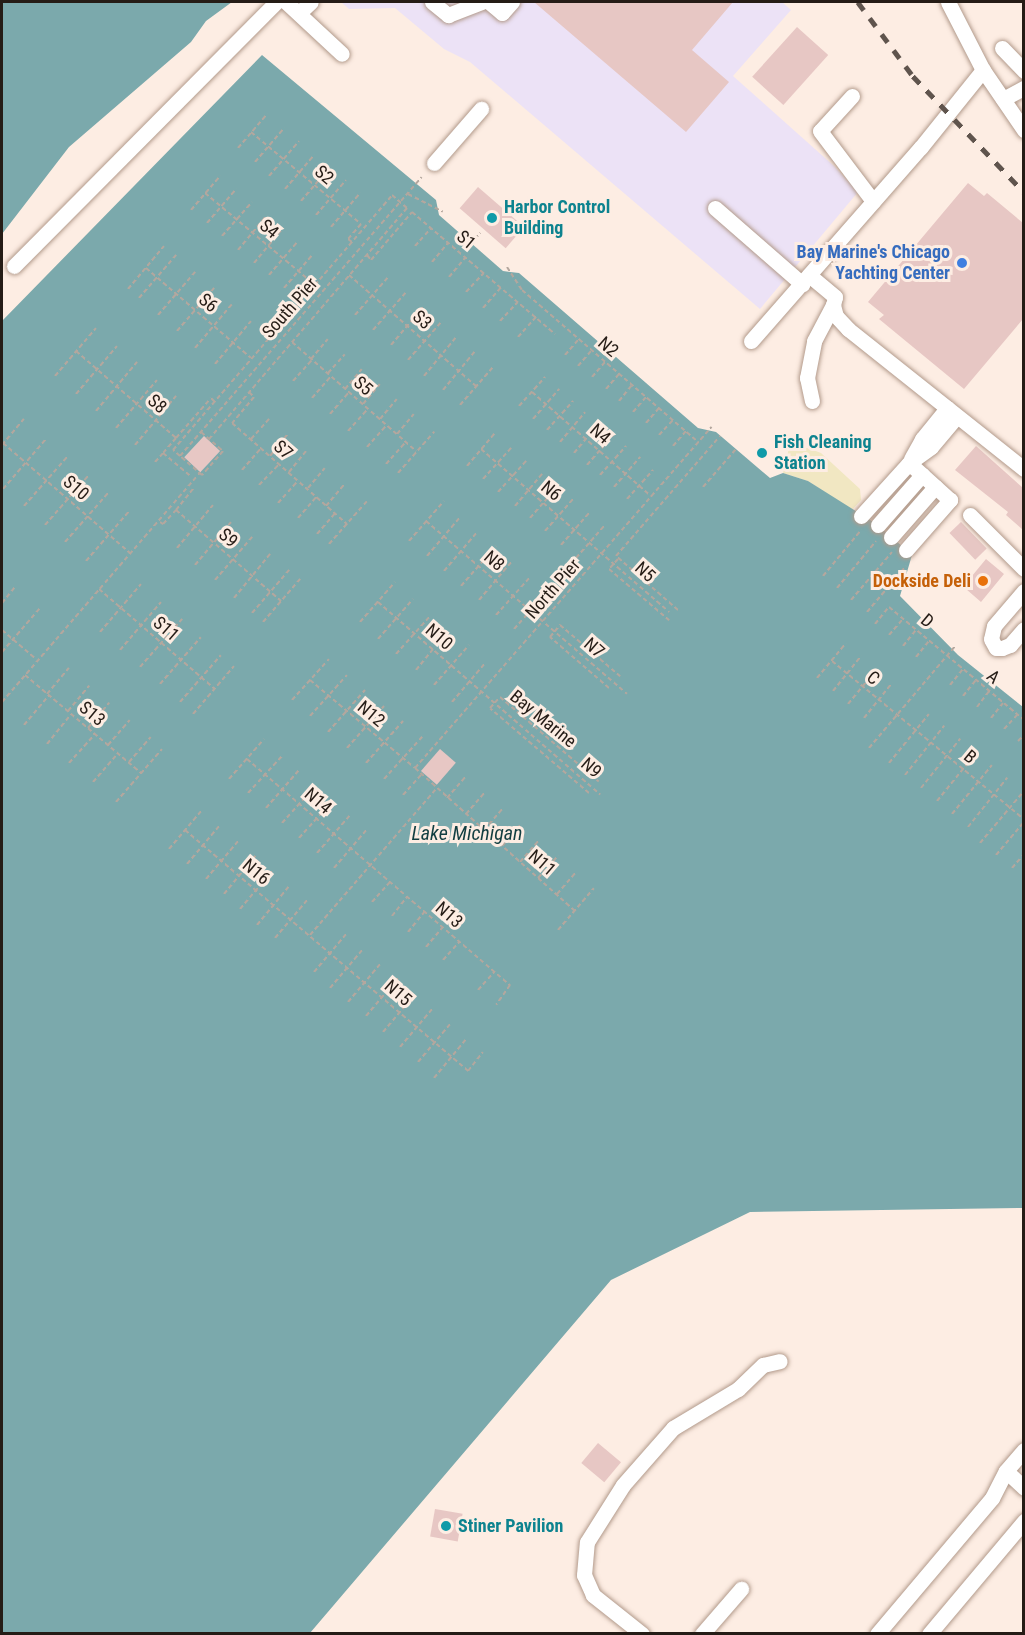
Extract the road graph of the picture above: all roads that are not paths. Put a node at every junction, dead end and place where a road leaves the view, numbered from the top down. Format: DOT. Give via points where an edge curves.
graph roads {
  1 [pos="276,2"];
  2 [pos="286,2"];
  3 [pos="310,2"];
  4 [pos="432,2"];
  5 [pos="482,2"];
  6 [pos="489,2"];
  7 [pos="512,2"];
  8 [pos="948,2"];
  9 [pos="299,13"];
  10 [pos="1002,48"];
  11 [pos="342,54"];
  12 [pos="983,70"];
  13 [pos="1023,71"];
  14 [pos="1023,88"];
  15 [pos="852,96"];
  16 [pos="1002,99"];
  17 [pos="481,109"];
  18 [pos="1023,130"];
  19 [pos="434,162"];
  20 [pos="873,201"];
  21 [pos="715,208"];
  22 [pos="14,266"];
  23 [pos="806,279"];
  24 [pos="833,305"];
  25 [pos="812,401"];
  26 [pos="952,412"];
  27 [pos="909,463"];
  28 [pos="1023,469"];
  29 [pos="922,475"];
  30 [pos="970,515"];
  31 [pos="885,538"];
  32 [pos="1023,569"];
  33 [pos="1023,591"];
  34 [pos="1023,629"];
  35 [pos="780,1361"];
  36 [pos="1023,1450"];
  37 [pos="1005,1471"];
  38 [pos="1023,1488"];
  39 [pos="1023,1521"];
  40 [pos="741,1589"];
  41 [pos="642,1634"];
  42 [pos="702,1634"];
  43 [pos="877,1634"];
  44 [pos="929,1634"];
  1 -- 22 [label="street"];
  2 -- 9 [label="street"];
  3 -- 9 [label="street"];
  4 -- 5 [label="street" via="448,15"];
  6 -- 7 [label="street" via="502,13"];
  8 -- 12 [label="street"];
  9 -- 11 [label="street"];
  10 -- 13 [label="street"];
  12 -- 16 [label="street"];
  12 -- 20 [label="street"];
  14 -- 16 [label="street"];
  15 -- 20 [label="street" via="820,131"];
  16 -- 18 [label="street"];
  17 -- 19 [label="street"];
  20 -- 23 [label="street"];
  21 -- 23 [label="street"];
  23 -- 24 [label="street" via="836,297"];
  24 -- 25 [label="street" via="814,341 807,378"];
  24 -- 26 [label="street" via="836,316 848,329"];
  26 -- 27 [label="street" via="922,439"];
  26 -- 28 [label="street"];
  27 -- 29 [label="street"];
  27 -- 31 [label="street"];
  29 -- 31 [label="street"];
  29 -- 31 [label="street" via="950,500"];
  30 -- 32 [label="street"];
  33 -- 34 [label="street" via="994,626 990,639 996,648 1002,648 1010,645"];
  35 -- 41 [label="street" via="763,1365 738,1389 673,1428 623,1485 586,1542 584,1575 593,1595"];
  36 -- 37 [label="street"];
  37 -- 38 [label="street"];
  37 -- 43 [label="street" via="992,1498"];
  39 -- 44 [label="street"];
  40 -- 42 [label="street"];
}
